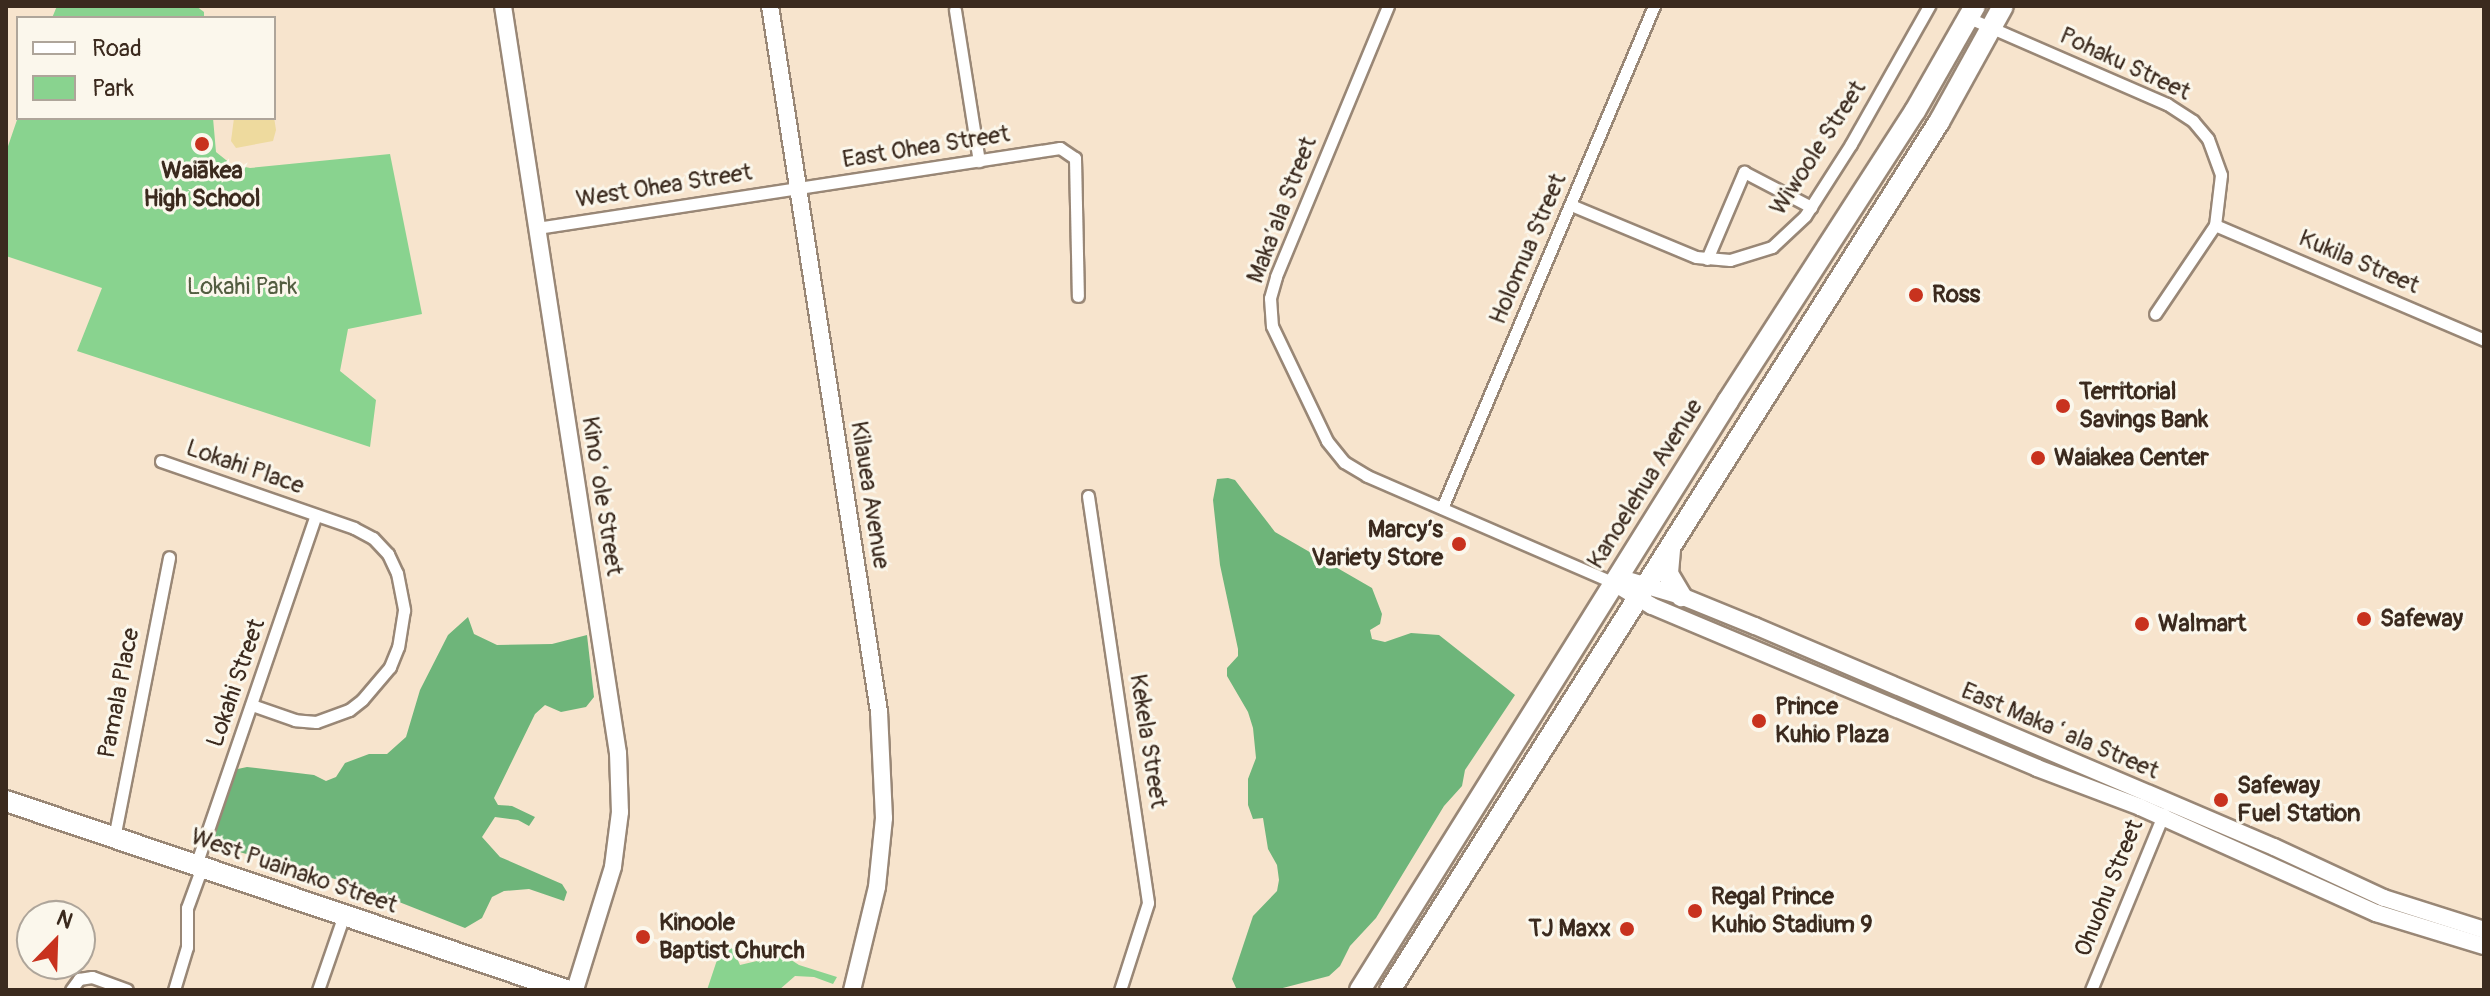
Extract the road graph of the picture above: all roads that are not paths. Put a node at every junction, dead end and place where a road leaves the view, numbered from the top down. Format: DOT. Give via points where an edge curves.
graph roads {
  1 [pos="503,6"];
  2 [pos="770,6"];
  3 [pos="1388,6"];
  4 [pos="1654,6"];
  5 [pos="1929,6"];
  6 [pos="2003,6"];
  7 [pos="955,10"];
  8 [pos="1972,12"];
  9 [pos="1992,28"];
  10 [pos="979,161"];
  11 [pos="798,189"];
  12 [pos="1571,205"];
  13 [pos="1811,207"];
  14 [pos="2215,225"];
  15 [pos="537,228"];
  16 [pos="1707,259"];
  17 [pos="1078,296"];
  18 [pos="2155,314"];
  19 [pos="2484,340"];
  20 [pos="161,461"];
  21 [pos="1088,496"];
  22 [pos="1442,508"];
  23 [pos="316,515"];
  24 [pos="1670,546"];
  25 [pos="169,557"];
  26 [pos="1616,580"];
  27 [pos="1641,591"];
  28 [pos="1681,596"];
  29 [pos="252,705"];
  30 [pos="6,801"];
  31 [pos="2165,809"];
  32 [pos="114,838"];
  33 [pos="199,866"];
  34 [pos="344,915"];
  35 [pos="2484,930"];
  36 [pos="2484,946"];
  37 [pos="71,990"];
  38 [pos="127,990"];
  39 [pos="174,990"];
  40 [pos="318,990"];
  41 [pos="566,990"];
  42 [pos="575,990"];
  43 [pos="854,990"];
  44 [pos="1120,990"];
  45 [pos="1360,990"];
  46 [pos="1390,990"];
  47 [pos="2091,990"];
  1 -- 15 [label="street, Kinoʻole Street"];
  2 -- 11 [label="street, Kilauea Avenue"];
  3 -- 22 [label="street, Maka‘ala Street" via="1276,277 1270,298 1272,326 1327,441 1344,462"];
  4 -- 12 [label="street, Holomua Street"];
  5 -- 13 [label="street, Wiwoole Street"];
  6 -- 9 [label="highway"];
  7 -- 10 [label="street"];
  8 -- 9 [label="street, Pohaku Street"];
  8 -- 26 [label="highway, Kanoelehua Avenue" via="1915,111"];
  9 -- 14 [label="street, Pohaku Street" via="2167,104 2193,121 2219,166"];
  9 -- 24 [label="highway" via="1939,122"];
  10 -- 11 [label="street, East Ohea Street"];
  10 -- 17 [label="street, East Ohea Street" via="1060,148 1075,158"];
  11 -- 15 [label="street, West Ohea Street"];
  11 -- 43 [label="street, Kilauea Avenue" via="879,712 884,818 877,887"];
  12 -- 16 [label="street, Wiwoole Street"];
  12 -- 22 [label="street, Holomua Street"];
  13 -- 16 [label="street, Wiwoole Street" via="1772,247 1741,259"];
  13 -- 16 [label="street" via="1744,172"];
  14 -- 18 [label="street, Pohaku Street"];
  14 -- 19 [label="street, Kukila Street"];
  15 -- 42 [label="street, Kinoʻole Street" via="618,753 620,812 613,867"];
  20 -- 23 [label="street, Lokahi Place"];
  21 -- 44 [label="street, Kekela Street" via="1148,903"];
  22 -- 26 [label="street, Maka‘ala Street"];
  23 -- 29 [label="street, Lokahi Street"];
  23 -- 29 [label="street, Lokahi Place" via="373,538 388,554 404,610 398,647 377,685 330,719 295,720"];
  24 -- 27 [label="highway"];
  24 -- 28 [label="highway" via="1668,574"];
  25 -- 32 [label="street, Pamala Place"];
  26 -- 27 [label="street, East Makaʻala Street"];
  26 -- 45 [label="highway, Kanoelehua Avenue"];
  27 -- 28 [label="street, East Makaʻala Street"];
  27 -- 31 [label="street, East Makaʻala Street" via="1738,642 2037,768"];
  27 -- 46 [label="highway"];
  28 -- 31 [label="street, East Makaʻala Street"];
  29 -- 33 [label="street, Lokahi Street"];
  30 -- 32 [label="highway, West Puainako Street"];
  31 -- 35 [label="street, East Makaʻala Street" via="2384,898"];
  31 -- 36 [label="street, East Makaʻala Street" via="2376,913"];
  31 -- 47 [label="street, Ohuohu Street"];
  32 -- 33 [label="highway, West Puainako Street"];
  33 -- 34 [label="highway, West Puainako Street"];
  33 -- 39 [label="street, Lokahi Street" via="187,908 187,947"];
  34 -- 40 [label="street"];
  34 -- 41 [label="highway, West Puainako Street"];
  37 -- 38 [label="street" via="79,979 92,977"];
}
